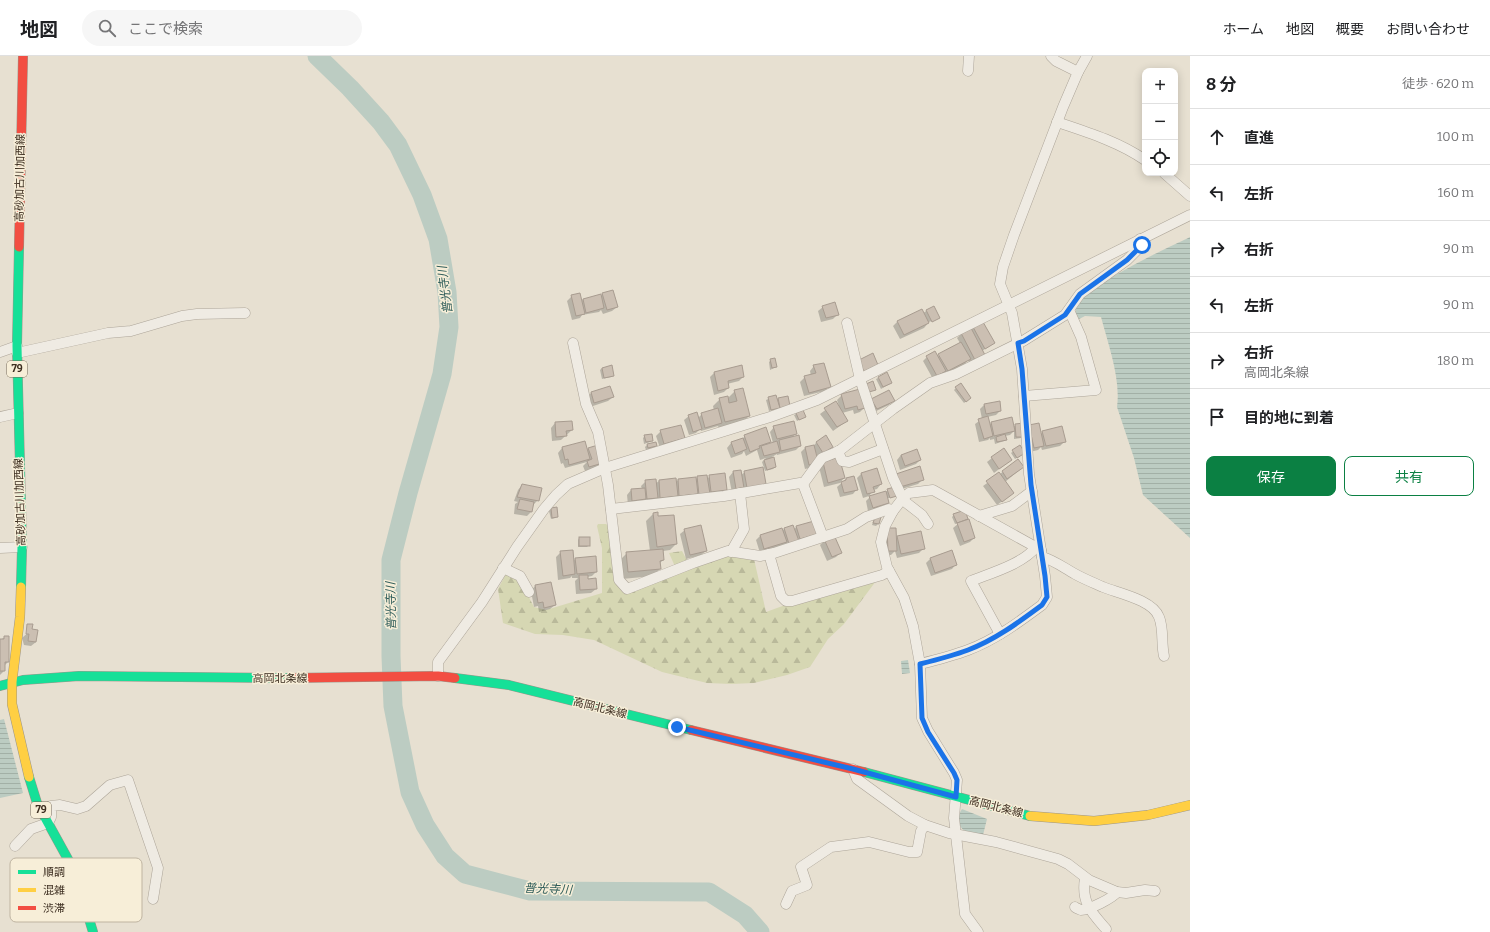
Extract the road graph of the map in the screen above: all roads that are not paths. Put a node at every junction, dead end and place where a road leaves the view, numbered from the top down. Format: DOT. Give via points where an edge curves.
graph roads {
  1 [pos="23,56"];
  2 [pos="968,56"];
  3 [pos="1051,56"];
  4 [pos="1087,56"];
  5 [pos="968,70"];
  6 [pos="1078,72"];
  7 [pos="1057,122"];
  8 [pos="1142,158"];
  9 [pos="1167,176"];
  10 [pos="1190,196"];
  11 [pos="1190,215"];
  12 [pos="1140,239"];
  13 [pos="1009,304"];
  14 [pos="1069,310"];
  15 [pos="245,313"];
  16 [pos="847,323"];
  17 [pos="573,343"];
  18 [pos="1018,343"];
  19 [pos="17,350"];
  20 [pos="0,352"];
  21 [pos="860,379"];
  22 [pos="1024,396"];
  23 [pos="18,413"];
  24 [pos="0,417"];
  25 [pos="875,424"];
  26 [pos="883,448"];
  27 [pos="838,451"];
  28 [pos="604,468"];
  29 [pos="803,484"];
  30 [pos="1032,491"];
  31 [pos="740,493"];
  32 [pos="903,498"];
  33 [pos="611,509"];
  34 [pos="893,511"];
  35 [pos="979,516"];
  36 [pos="928,524"];
  37 [pos="823,537"];
  38 [pos="0,548"];
  39 [pos="22,548"];
  40 [pos="1040,551"];
  41 [pos="731,552"];
  42 [pos="769,554"];
  43 [pos="503,568"];
  44 [pos="889,571"];
  45 [pos="529,592"];
  46 [pos="1000,634"];
  47 [pos="1164,656"];
  48 [pos="920,664"];
  49 [pos="438,676"];
  50 [pos="12,682"];
  51 [pos="0,686"];
  52 [pos="853,769"];
  53 [pos="956,797"];
  54 [pos="1190,805"];
  55 [pos="48,822"];
  56 [pos="925,825"];
  57 [pos="956,835"];
  58 [pos="15,846"];
  59 [pos="67,858"];
  60 [pos="1086,878"];
  61 [pos="1155,891"];
  62 [pos="1117,892"];
  63 [pos="153,899"];
  64 [pos="786,904"];
  65 [pos="1075,907"];
  66 [pos="1088,908"];
  67 [pos="90,922"];
  68 [pos="1106,929"];
  69 [pos="93,932"];
  70 [pos="978,932"];
  1 -- 19 [label="main road, 高砂加古川加西線 / 79"];
  2 -- 5 [label="street"];
  3 -- 6 [label="street"];
  4 -- 6 [label="street"];
  6 -- 7 [label="street"];
  7 -- 8 [label="street" via="1085,131"];
  7 -- 13 [label="street" via="1003,267 1000,284"];
  9 -- 10 [label="street"];
  11 -- 12 [label="street"];
  12 -- 13 [label="street"];
  12 -- 14 [label="street" via="1142,245 1127,260 1080,294"];
  13 -- 18 [label="street"];
  13 -- 21 [label="street"];
  14 -- 18 [label="street" via="1065,315"];
  14 -- 22 [label="street" via="1082,338 1096,390"];
  15 -- 19 [label="street" via="182,316 131,331"];
  16 -- 21 [label="street"];
  17 -- 28 [label="street" via="586,404 598,432"];
  18 -- 22 [label="street"];
  18 -- 25 [label="street" via="956,374 930,383"];
  19 -- 20 [label="street"];
  19 -- 23 [label="main road, 高砂加古川加西線 / 79"];
  21 -- 25 [label="street"];
  21 -- 28 [label="street" via="817,400 770,417"];
  22 -- 30 [label="street"];
  23 -- 24 [label="street"];
  23 -- 39 [label="main road, 高砂加古川加西線 / 79"];
  25 -- 26 [label="street"];
  25 -- 27 [label="street"];
  26 -- 27 [label="street" via="849,462 842,461"];
  26 -- 32 [label="street"];
  27 -- 29 [label="street" via="822,458"];
  28 -- 33 [label="street"];
  28 -- 43 [label="street" via="568,484 556,495"];
  29 -- 31 [label="street"];
  29 -- 37 [label="street"];
  30 -- 35 [label="street" via="1012,506"];
  30 -- 40 [label="street"];
  31 -- 33 [label="street"];
  31 -- 41 [label="street" via="744,529"];
  32 -- 34 [label="street"];
  32 -- 35 [label="street" via="909,493 933,490"];
  32 -- 36 [label="street"];
  33 -- 41 [label="street" via="619,580 627,589 693,563"];
  34 -- 37 [label="street" via="889,509 866,517 847,529"];
  34 -- 44 [label="street" via="885,526 881,542"];
  35 -- 40 [label="street"];
  37 -- 42 [label="street"];
  38 -- 39 [label="street"];
  39 -- 50 [label="main road, 高砂加古川加西線 / 79" via="20,617"];
  40 -- 46 [label="street" via="1047,597 1042,605"];
  40 -- 46 [label="street" via="1032,552 1016,562 971,581"];
  40 -- 47 [label="street" via="1075,574 1149,604 1159,616"];
  41 -- 42 [label="street" via="755,556"];
  42 -- 44 [label="street" via="781,596 786,601"];
  43 -- 45 [label="street" via="520,576"];
  43 -- 49 [label="street" via="482,602 438,662"];
  44 -- 48 [label="street" via="904,598 913,626"];
  46 -- 48 [label="street" via="969,650"];
  48 -- 53 [label="street" via="922,718 954,773 957,780"];
  49 -- 50 [label="main road, 高岡北条線" via="79,676"];
  49 -- 52 [label="main road, 高岡北条線" via="509,685"];
  50 -- 51 [label="main road, 高岡北条線"];
  50 -- 55 [label="main road, 高砂加古川加西線 / 79" via="12,704 26,768 37,803"];
  52 -- 53 [label="main road, 高岡北条線"];
  52 -- 56 [label="street" via="857,779 908,816"];
  53 -- 54 [label="main road, 高岡北条線" via="1032,816 1094,821 1148,816"];
  53 -- 57 [label="street"];
  55 -- 58 [label="street" via="31,828"];
  55 -- 59 [label="main road, 高砂加古川加西線 / 79"];
  55 -- 63 [label="street" via="51,817 51,806 60,805 77,809 86,806 110,785 128,780 158,868"];
  56 -- 57 [label="street"];
  56 -- 64 [label="street" via="921,831 917,852 869,842 830,847 802,867 807,885 792,891"];
  57 -- 60 [label="street" via="996,842 1058,859"];
  57 -- 70 [label="street" via="965,914"];
  60 -- 62 [label="street"];
  60 -- 66 [label="street" via="1085,896"];
  61 -- 62 [label="street"];
  62 -- 66 [label="street" via="1114,896"];
  65 -- 66 [label="street" via="1081,910"];
  66 -- 68 [label="street"];
  67 -- 69 [label="main road, 高砂加古川加西線 / 79"];
}
